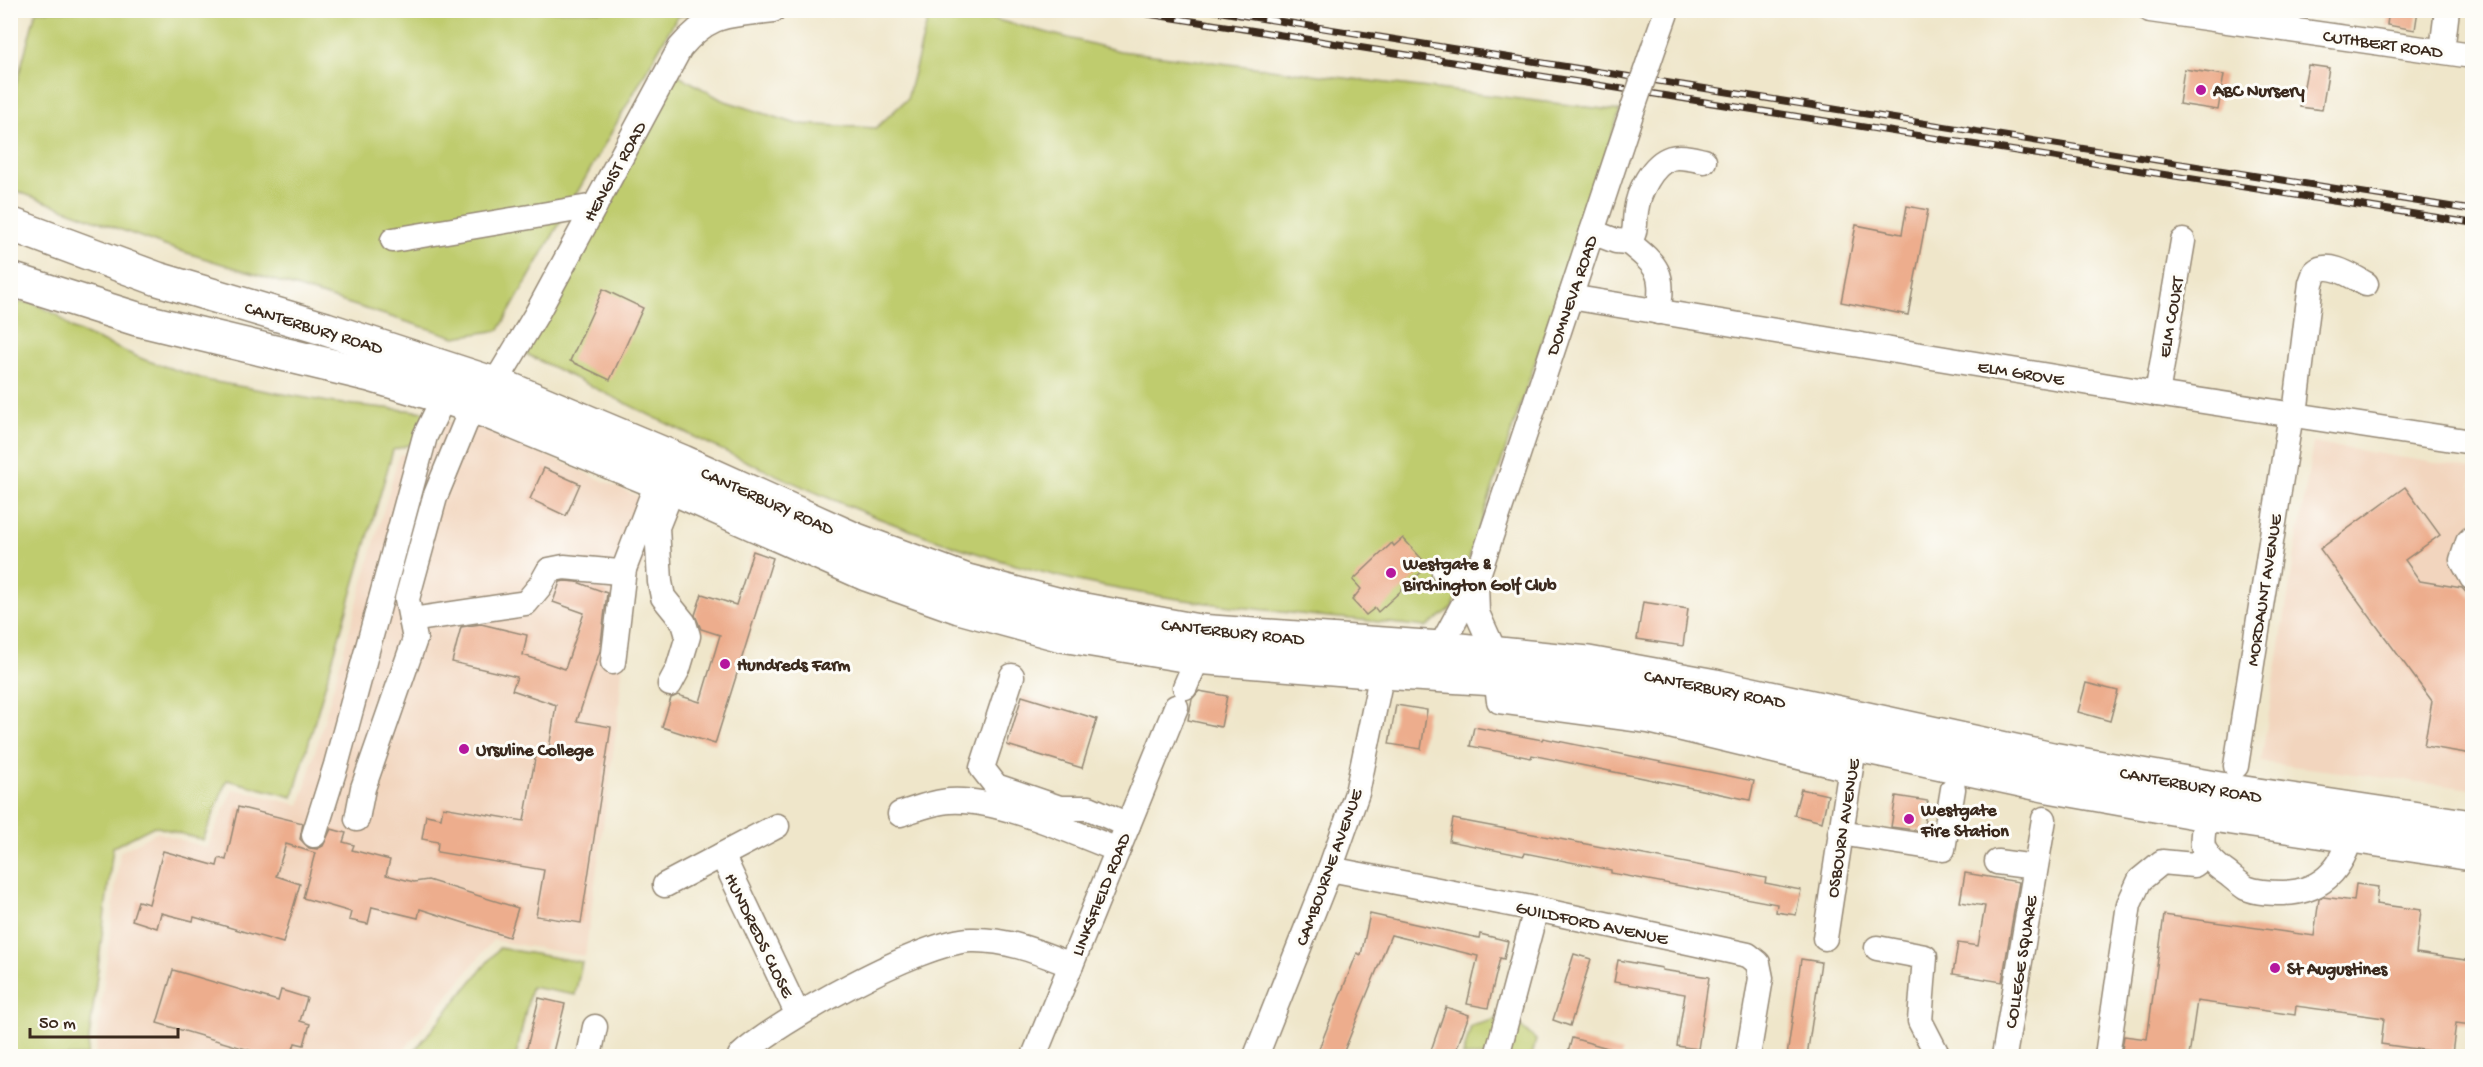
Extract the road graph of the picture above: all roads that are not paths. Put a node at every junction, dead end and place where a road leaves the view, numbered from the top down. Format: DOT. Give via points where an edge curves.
graph roads {
  1 [pos="773,10"];
  2 [pos="1667,10"];
  3 [pos="2150,10"];
  4 [pos="2447,10"];
  5 [pos="2193,14"];
  6 [pos="2442,51"];
  7 [pos="2472,56"];
  8 [pos="1704,161"];
  9 [pos="595,206"];
  10 [pos="10,224"];
  11 [pos="1592,232"];
  12 [pos="393,240"];
  13 [pos="2183,241"];
  14 [pos="1628,242"];
  15 [pos="10,279"];
  16 [pos="2366,284"];
  17 [pos="1570,297"];
  18 [pos="1658,312"];
  19 [pos="2157,394"];
  20 [pos="470,397"];
  21 [pos="2293,414"];
  22 [pos="2472,442"];
  23 [pos="670,471"];
  24 [pos="2472,538"];
  25 [pos="624,568"];
  26 [pos="1444,572"];
  27 [pos="2472,578"];
  28 [pos="1476,581"];
  29 [pos="411,620"];
  30 [pos="1440,648"];
  31 [pos="613,662"];
  32 [pos="1496,666"];
  33 [pos="1382,672"];
  34 [pos="1012,676"];
  35 [pos="670,684"];
  36 [pos="1186,684"];
  37 [pos="1855,744"];
  38 [pos="2236,766"];
  39 [pos="1953,789"];
  40 [pos="900,814"];
  41 [pos="2206,814"];
  42 [pos="357,819"];
  43 [pos="2044,819"];
  44 [pos="2353,824"];
  45 [pos="1128,825"];
  46 [pos="777,826"];
  47 [pos="2472,827"];
  48 [pos="1840,833"];
  49 [pos="314,835"];
  50 [pos="1118,850"];
  51 [pos="2472,854"];
  52 [pos="722,855"];
  53 [pos="2208,855"];
  54 [pos="1997,862"];
  55 [pos="2035,867"];
  56 [pos="1330,869"];
  57 [pos="665,885"];
  58 [pos="1536,909"];
  59 [pos="1825,938"];
  60 [pos="1877,948"];
  61 [pos="1071,965"];
  62 [pos="798,1015"];
  63 [pos="595,1027"];
  64 [pos="589,1056"];
  65 [pos="740,1056"];
  66 [pos="1034,1056"];
  67 [pos="1256,1056"];
  68 [pos="1497,1056"];
  69 [pos="1749,1056"];
  70 [pos="1938,1056"];
  71 [pos="2004,1056"];
  72 [pos="2107,1056"];
  1 -- 9 [label="street, HENGIST ROAD" via="717,17 694,31 680,48"];
  2 -- 11 [label="street, DOMNEVA ROAD, bridge"];
  3 -- 5 [label="street, CUTHBERT ROAD"];
  4 -- 6 [label="street"];
  5 -- 6 [label="street, CUTHBERT ROAD"];
  6 -- 7 [label="street, CUTHBERT ROAD"];
  8 -- 14 [label="street" via="1671,158 1657,168 1641,192 1634,233"];
  9 -- 12 [label="street"];
  9 -- 20 [label="street, HENGIST ROAD" via="536,315"];
  10 -- 20 [label="highway, CANTERBURY ROAD" via="158,279 411,356"];
  11 -- 14 [label="street"];
  11 -- 17 [label="street, DOMNEVA ROAD"];
  13 -- 19 [label="street, ELM COURT"];
  14 -- 18 [label="street" via="1660,272"];
  15 -- 20 [label="highway, CANTERBURY ROAD" via="136,320"];
  16 -- 21 [label="street, MORDAUNT AVENUE" via="2332,268 2315,272"];
  17 -- 18 [label="street, ELM GROVE"];
  17 -- 28 [label="street, DOMNEVA ROAD"];
  18 -- 19 [label="street, ELM GROVE"];
  19 -- 21 [label="street, ELM GROVE"];
  20 -- 23 [label="highway, CANTERBURY ROAD" via="507,388"];
  20 -- 29 [label="street" via="435,497 407,599"];
  20 -- 49 [label="street" via="425,436"];
  21 -- 22 [label="street, ELM GROVE"];
  21 -- 38 [label="street, MORDAUNT AVENUE"];
  23 -- 25 [label="street"];
  23 -- 30 [label="highway, CANTERBURY ROAD" via="967,581 1068,607 1198,631"];
  23 -- 35 [label="street" via="657,526 660,582 663,597 684,623 688,636"];
  23 -- 36 [label="highway, CANTERBURY ROAD" via="866,574 959,607 1062,635"];
  24 -- 27 [label="street" via="2462,560"];
  25 -- 29 [label="street" via="619,572 564,567 549,570 526,603"];
  25 -- 31 [label="street"];
  26 -- 28 [label="street"];
  28 -- 30 [label="street, DOMNEVA ROAD"];
  28 -- 32 [label="street, DOMNEVA ROAD" via="1477,613"];
  29 -- 42 [label="street" via="415,639 363,788"];
  30 -- 32 [label="highway, CANTERBURY ROAD"];
  32 -- 33 [label="highway, CANTERBURY ROAD"];
  32 -- 37 [label="highway, CANTERBURY ROAD" via="1599,665 1715,686"];
  32 -- 37 [label="street, CANTERBURY ROAD" via="1499,701"];
  33 -- 36 [label="highway, CANTERBURY ROAD"];
  33 -- 56 [label="street, CAMBOURNE AVENUE" via="1357,793"];
  34 -- 45 [label="street" via="982,768 996,786 1060,808 1089,808"];
  36 -- 45 [label="street, LINKSFIELD ROAD" via="1159,729"];
  37 -- 41 [label="highway, CANTERBURY ROAD" via="2049,786"];
  37 -- 44 [label="highway, CANTERBURY ROAD" via="2063,761 2231,791"];
  37 -- 48 [label="street, OSBOURN AVENUE"];
  39 -- 48 [label="street" via="1943,849"];
  40 -- 50 [label="street" via="950,801 971,802 1016,813"];
  41 -- 44 [label="highway, CANTERBURY ROAD"];
  41 -- 53 [label="street" via="2203,846"];
  43 -- 55 [label="street, COLLEGE SQUARE"];
  44 -- 47 [label="highway, CANTERBURY ROAD"];
  44 -- 51 [label="highway, CANTERBURY ROAD"];
  44 -- 53 [label="street" via="2346,853 2326,879 2294,893 2246,888"];
  45 -- 50 [label="street, LINKSFIELD ROAD"];
  46 -- 52 [label="street, HUNDREDS CLOSE"];
  48 -- 59 [label="street, OSBOURN AVENUE"];
  50 -- 61 [label="street, LINKSFIELD ROAD"];
  52 -- 57 [label="street, HUNDREDS CLOSE"];
  52 -- 62 [label="street, HUNDREDS CLOSE"];
  53 -- 72 [label="street" via="2194,865 2162,862 2140,880 2129,904"];
  54 -- 55 [label="street"];
  55 -- 71 [label="street, COLLEGE SQUARE"];
  56 -- 58 [label="street, GUILDFORD AVENUE"];
  56 -- 67 [label="street, CAMBOURNE AVENUE"];
  58 -- 68 [label="street"];
  58 -- 69 [label="street, GUILDFORD AVENUE" via="1748,955 1758,963 1761,978"];
  60 -- 70 [label="street" via="1925,957 1920,1021"];
  61 -- 62 [label="street" via="1021,945 967,940 909,958"];
  61 -- 66 [label="street, LINKSFIELD ROAD"];
  62 -- 65 [label="street"];
  63 -- 64 [label="street"];
}
